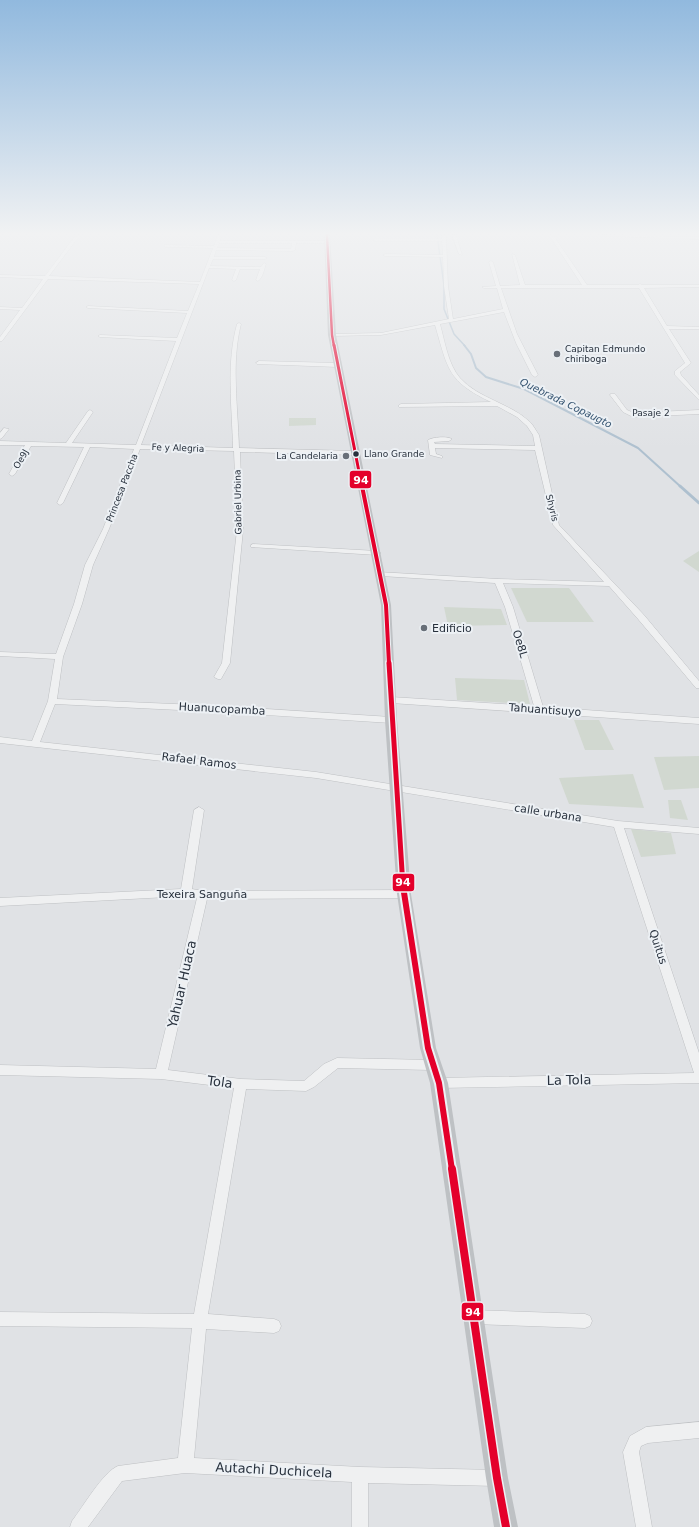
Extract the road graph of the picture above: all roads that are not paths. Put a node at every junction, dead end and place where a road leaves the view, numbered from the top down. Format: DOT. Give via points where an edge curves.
graph roads {
  1 [pos="25,306"];
  2 [pos="192,306"];
  3 [pos="331,306"];
  4 [pos="449,306"];
  5 [pos="504,306"];
  6 [pos="653,306"];
  7 [pos="88,307"];
  8 [pos="0,308"];
  9 [pos="23,309"];
  10 [pos="505,310"];
  11 [pos="190,312"];
  12 [pos="451,320"];
  13 [pos="437,323"];
  14 [pos="239,324"];
  15 [pos="666,327"];
  16 [pos="699,328"];
  17 [pos="332,335"];
  18 [pos="100,336"];
  19 [pos="0,340"];
  20 [pos="178,340"];
  21 [pos="259,363"];
  22 [pos="338,365"];
  23 [pos="536,376"];
  24 [pos="613,394"];
  25 [pos="699,398"];
  26 [pos="498,404"];
  27 [pos="401,406"];
  28 [pos="90,412"];
  29 [pos="699,412"];
  30 [pos="6,429"];
  31 [pos="0,437"];
  32 [pos="449,439"];
  33 [pos="0,443"];
  34 [pos="29,444"];
  35 [pos="68,445"];
  36 [pos="88,446"];
  37 [pos="432,446"];
  38 [pos="138,447"];
  39 [pos="538,448"];
  40 [pos="237,450"];
  41 [pos="356,454"];
  42 [pos="440,457"];
  43 [pos="12,474"];
  44 [pos="60,503"];
  45 [pos="253,546"];
  46 [pos="377,553"];
  47 [pos="381,574"];
  48 [pos="498,580"];
  49 [pos="609,584"];
  50 [pos="0,654"];
  51 [pos="59,657"];
  52 [pos="218,677"];
  53 [pos="699,686"];
  54 [pos="391,700"];
  55 [pos="52,701"];
  56 [pos="539,709"];
  57 [pos="392,720"];
  58 [pos="699,721"];
  59 [pos="0,740"];
  60 [pos="35,743"];
  61 [pos="397,788"];
  62 [pos="199,810"];
  63 [pos="618,824"];
  64 [pos="699,831"];
  65 [pos="186,892"];
  66 [pos="404,894"];
  67 [pos="203,895"];
  68 [pos="0,902"];
  69 [pos="432,1065"];
  70 [pos="0,1070"];
  71 [pos="699,1071"];
  72 [pos="160,1074"];
  73 [pos="699,1078"];
  74 [pos="439,1083"];
  75 [pos="241,1084"];
  76 [pos="473,1317"];
  77 [pos="0,1319"];
  78 [pos="200,1321"];
  79 [pos="585,1321"];
  80 [pos="274,1326"];
  81 [pos="699,1430"];
  82 [pos="185,1465"];
  83 [pos="360,1475"];
  84 [pos="497,1478"];
  85 [pos="78,1527"];
  86 [pos="360,1527"];
  87 [pos="506,1527"];
  88 [pos="644,1527"];
  1 -- 9 [label="street"];
  2 -- 11 [label="street, Princesa Paccha"];
  3 -- 17 [label="street"];
  4 -- 12 [label="street"];
  5 -- 10 [label="street"];
  6 -- 15 [label="street"];
  7 -- 11 [label="street"];
  8 -- 9 [label="street"];
  9 -- 19 [label="street"];
  10 -- 12 [label="street"];
  10 -- 23 [label="street" via="521,350"];
  11 -- 20 [label="street, Princesa Paccha"];
  12 -- 13 [label="street"];
  13 -- 17 [label="street" via="381,334"];
  13 -- 26 [label="street, Shyris" via="450,367 458,379"];
  14 -- 40 [label="street, Gabriel Urbina" via="234,343 233,367"];
  15 -- 16 [label="street"];
  15 -- 25 [label="street" via="688,364 678,372 678,375"];
  17 -- 22 [label="street"];
  18 -- 20 [label="street"];
  20 -- 38 [label="street, Princesa Paccha"];
  21 -- 22 [label="street"];
  22 -- 41 [label="street"];
  24 -- 29 [label="street, Pasaje 2" via="625,411 633,415"];
  26 -- 27 [label="street"];
  26 -- 39 [label="street, Shyris" via="512,410 530,427 539,438"];
  28 -- 35 [label="street"];
  30 -- 31 [label="street"];
  32 -- 37 [label="street" via="431,440"];
  33 -- 34 [label="street, Fe y Alegria"];
  34 -- 35 [label="street, Fe y Alegria"];
  34 -- 43 [label="street, Oe9J"];
  35 -- 36 [label="street, Fe y Alegria"];
  36 -- 38 [label="street, Fe y Alegria"];
  36 -- 44 [label="street"];
  37 -- 39 [label="street"];
  37 -- 42 [label="street" via="433,455"];
  38 -- 40 [label="street, Fe y Alegria"];
  38 -- 51 [label="street, Princesa Paccha" via="89,565"];
  39 -- 49 [label="street, Shyris" via="556,525"];
  40 -- 41 [label="street, Fe y Alegria"];
  40 -- 52 [label="street, Gabriel Urbina" via="240,530 226,663"];
  41 -- 46 [label="street"];
  45 -- 46 [label="street"];
  46 -- 47 [label="street"];
  47 -- 48 [label="street"];
  47 -- 54 [label="street" via="386,605"];
  48 -- 49 [label="street"];
  48 -- 56 [label="street, Oe8L" via="509,607"];
  49 -- 53 [label="street, Shyris" via="641,616"];
  50 -- 51 [label="street"];
  51 -- 55 [label="street, Princesa Paccha"];
  54 -- 56 [label="street, Tahuantisuyo"];
  54 -- 57 [label="street"];
  55 -- 57 [label="street, Huanucopamba"];
  55 -- 60 [label="street, Princesa Paccha"];
  56 -- 58 [label="street, Tahuantisuyo"];
  57 -- 61 [label="street"];
  59 -- 60 [label="street, Rafael Ramos"];
  60 -- 61 [label="street, Rafael Ramos" via="316,775"];
  61 -- 63 [label="street, calle urbana"];
  61 -- 66 [label="street"];
  62 -- 65 [label="street"];
  63 -- 64 [label="street, calle urbana"];
  63 -- 71 [label="street, Quitus"];
  65 -- 67 [label="street, Texeira Sanguña"];
  65 -- 68 [label="street, Texeira Sanguña"];
  66 -- 67 [label="street, Texeira Sanguña"];
  66 -- 69 [label="street"];
  67 -- 72 [label="street, Yahuar Huaca"];
  69 -- 74 [label="street"];
  69 -- 75 [label="street, Tola" via="337,1063 328,1066 306,1086"];
  70 -- 72 [label="street, Tola"];
  72 -- 75 [label="street, Tola"];
  73 -- 74 [label="street, La Tola"];
  74 -- 76 [label="street"];
  75 -- 78 [label="street"];
  76 -- 79 [label="street"];
  76 -- 84 [label="street"];
  77 -- 78 [label="street"];
  78 -- 80 [label="street"];
  78 -- 82 [label="street"];
  81 -- 88 [label="street" via="646,1435 634,1441 631,1452"];
  82 -- 83 [label="street, Autachi Duchicela"];
  82 -- 85 [label="street, Autachi Duchicela" via="118,1474"];
  83 -- 84 [label="street, Autachi Duchicela"];
  83 -- 86 [label="street"];
  84 -- 87 [label="street"];
}
